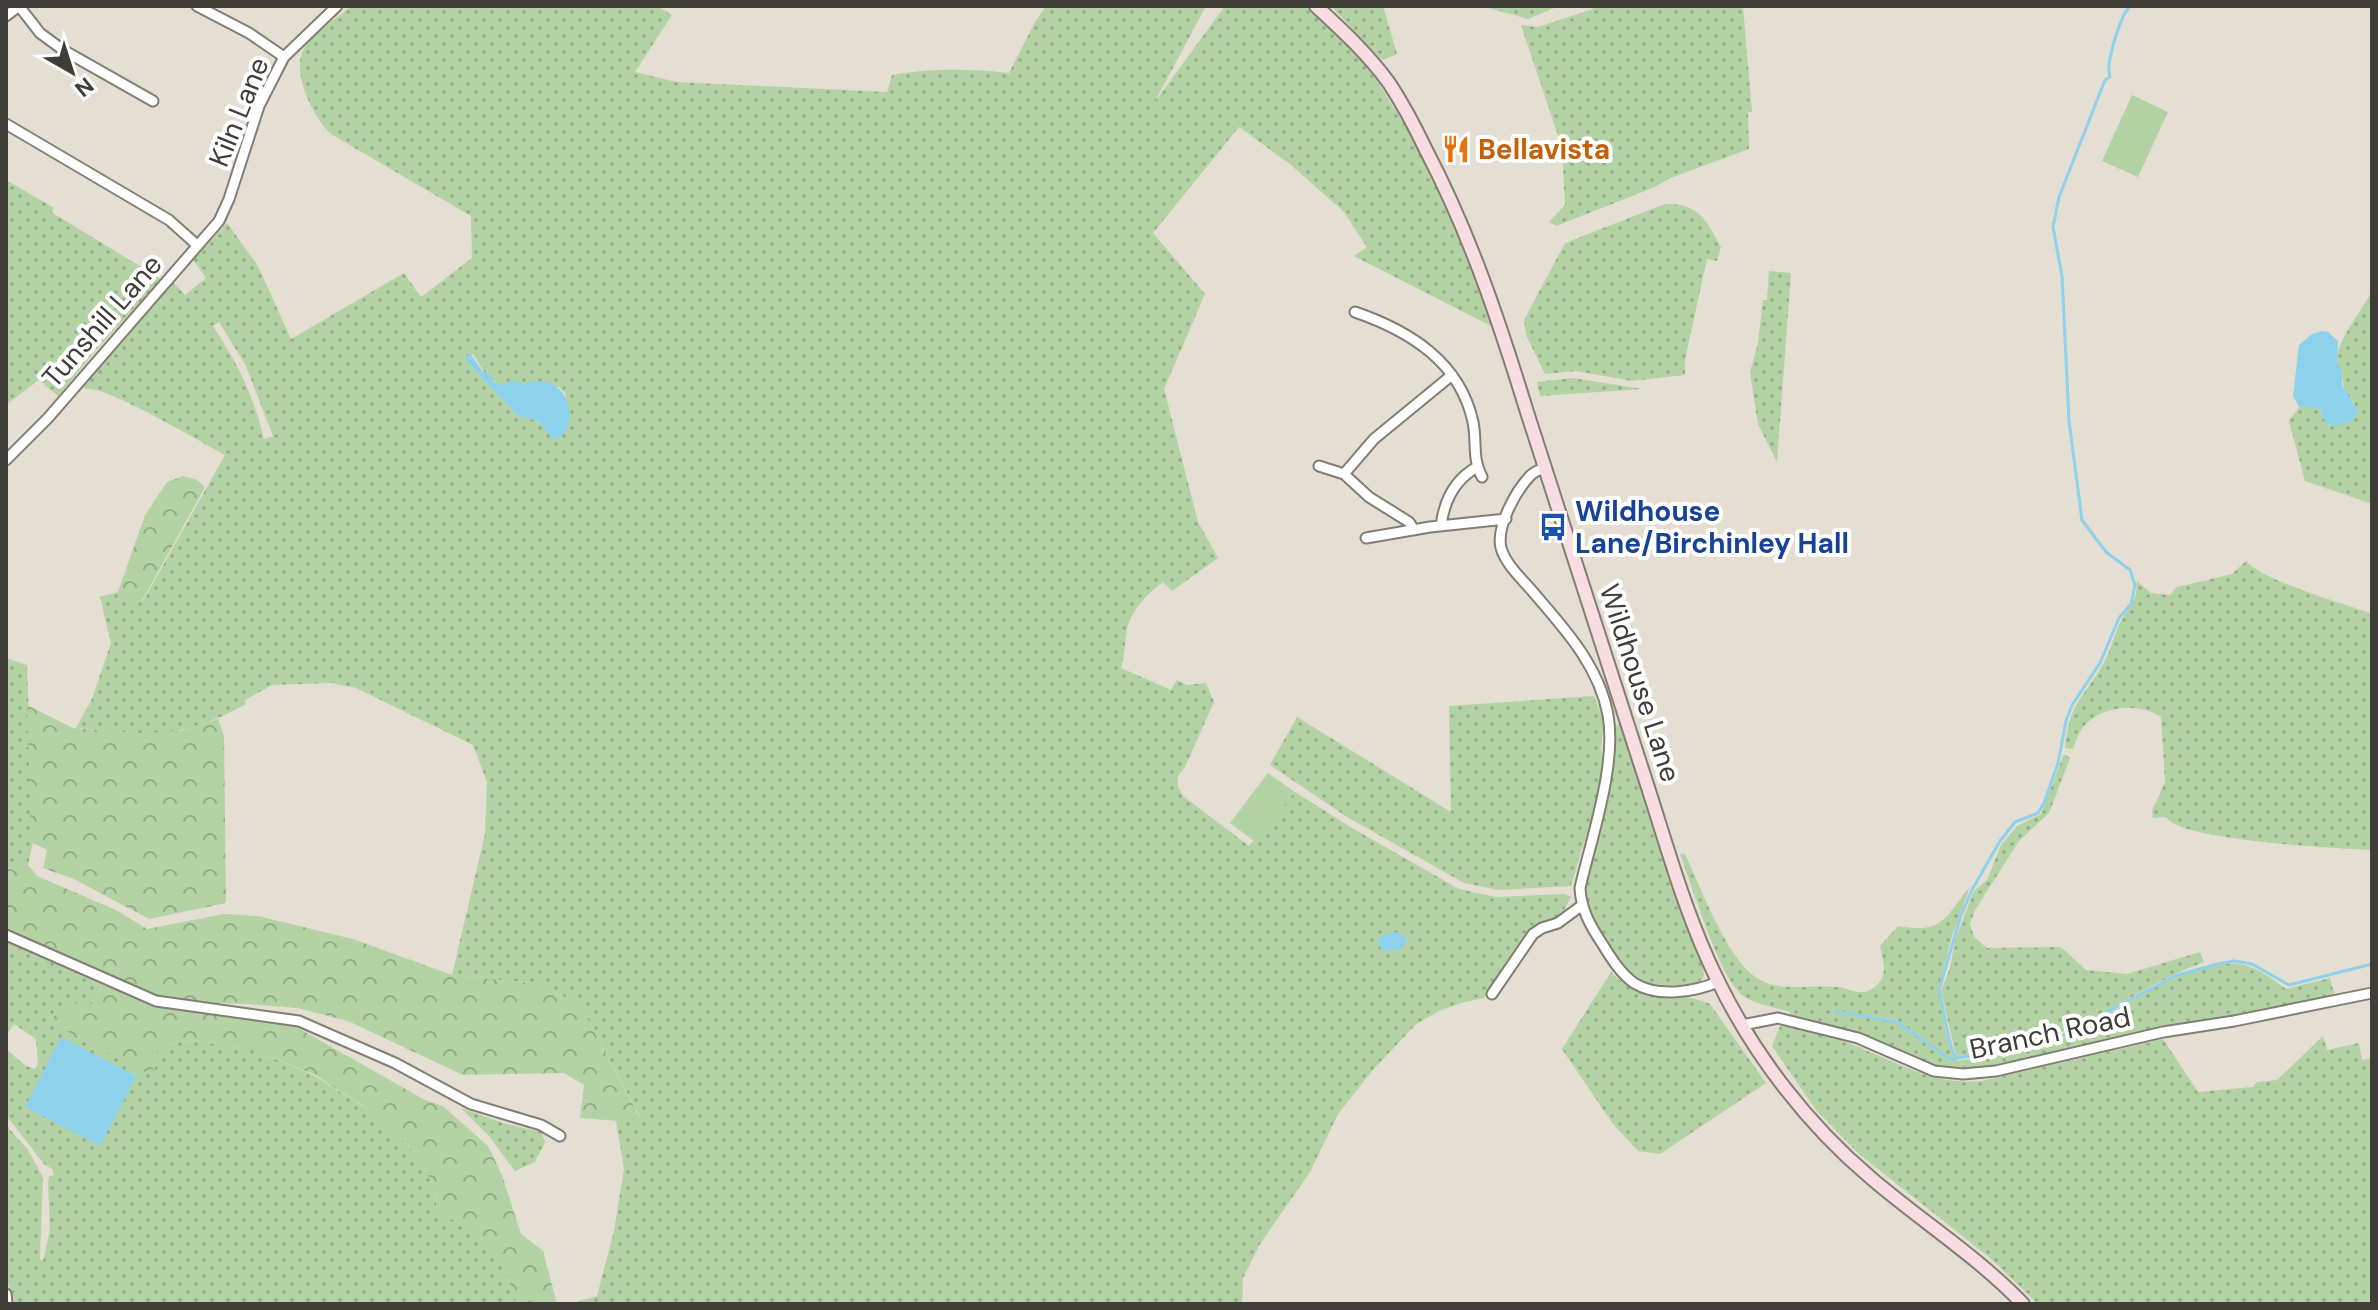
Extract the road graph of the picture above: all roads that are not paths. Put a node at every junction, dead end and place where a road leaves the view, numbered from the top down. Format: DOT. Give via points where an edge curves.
graph roads {
  1 [pos="19,6"];
  2 [pos="197,6"];
  3 [pos="225,6"];
  4 [pos="337,6"];
  5 [pos="1316,6"];
  6 [pos="6,16"];
  7 [pos="220,16"];
  8 [pos="284,57"];
  9 [pos="153,101"];
  10 [pos="6,124"];
  11 [pos="197,245"];
  12 [pos="1355,312"];
  13 [pos="1452,375"];
  14 [pos="6,460"];
  15 [pos="1319,466"];
  16 [pos="1545,467"];
  17 [pos="1344,474"];
  18 [pos="1506,519"];
  19 [pos="1441,526"];
  20 [pos="1414,530"];
  21 [pos="1366,538"];
  22 [pos="1581,906"];
  23 [pos="6,935"];
  24 [pos="1718,982"];
  25 [pos="2372,993"];
  26 [pos="1492,994"];
  27 [pos="1742,1025"];
  28 [pos="560,1136"];
  29 [pos="6,1294"];
  30 [pos="7,1304"];
  31 [pos="2023,1304"];
  1 -- 6 [label="street"];
  1 -- 9 [label="street" via="40,33 63,50"];
  2 -- 7 [label="street"];
  3 -- 7 [label="street"];
  4 -- 8 [label="street, Kiln Lane"];
  5 -- 16 [label="main road, Wildhouse Lane" via="1388,82 1440,177 1467,232"];
  7 -- 8 [label="street"];
  8 -- 11 [label="street, Kiln Lane" via="259,106 225,211"];
  10 -- 11 [label="street" via="169,220"];
  11 -- 14 [label="street, Tunshill Lane"];
  12 -- 13 [label="street" via="1406,333"];
  13 -- 17 [label="street" via="1374,439"];
  13 -- 19 [label="street" via="1468,402 1480,472 1468,472 1452,489"];
  15 -- 17 [label="street"];
  16 -- 18 [label="street" via="1531,474"];
  16 -- 24 [label="main road, Wildhouse Lane" via="1665,840"];
  17 -- 20 [label="street"];
  18 -- 19 [label="street"];
  18 -- 22 [label="street" via="1501,547 1508,562 1590,665 1609,719 1607,771 1580,888"];
  19 -- 20 [label="street"];
  20 -- 21 [label="street"];
  22 -- 24 [label="street" via="1599,940 1632,981 1682,992"];
  22 -- 26 [label="street" via="1533,934"];
  23 -- 28 [label="street" via="156,1001 299,1021 471,1104"];
  24 -- 27 [label="main road, Wildhouse Lane"];
  25 -- 27 [label="street, Branch Road" via="1963,1074 1934,1071 1858,1038 1778,1018"];
  27 -- 31 [label="main road, Wildhouse Lane" via="1833,1144"];
  29 -- 30 [label="street"];
}
